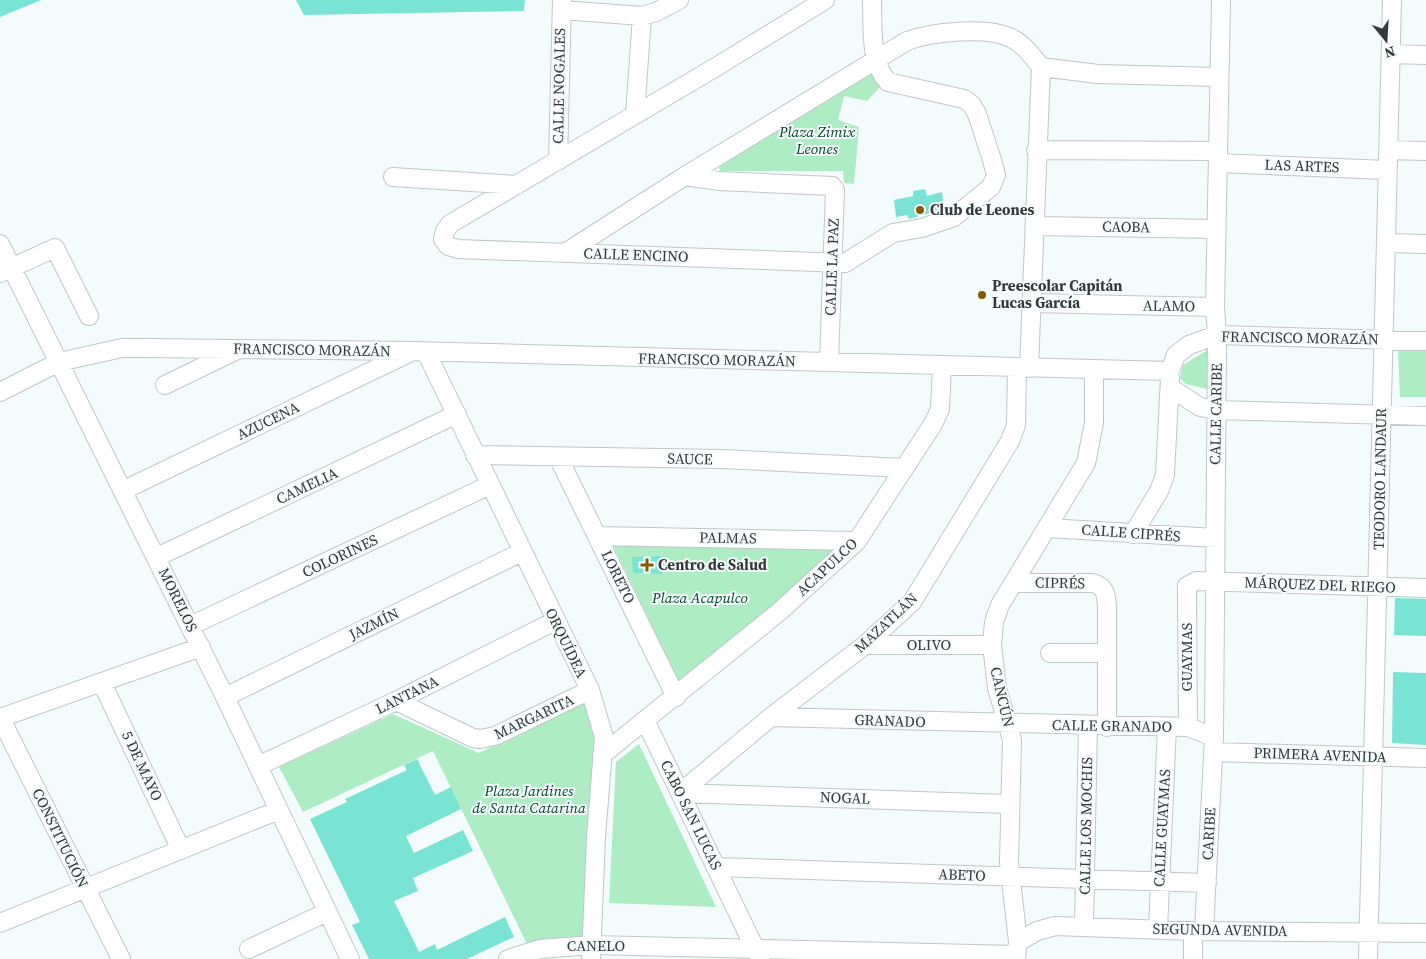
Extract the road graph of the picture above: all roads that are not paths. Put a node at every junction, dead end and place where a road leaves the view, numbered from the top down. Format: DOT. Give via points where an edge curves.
graph roads {
  1 [pos="679,0"];
  2 [pos="825,0"];
  3 [pos="872,0"];
  4 [pos="1210,0"];
  5 [pos="1221,0"];
  6 [pos="1392,0"];
  7 [pos="562,5"];
  8 [pos="642,16"];
  9 [pos="1391,54"];
  10 [pos="1426,55"];
  11 [pos="877,59"];
  12 [pos="1042,67"];
  13 [pos="1220,77"];
  14 [pos="635,115"];
  15 [pos="1036,150"];
  16 [pos="1388,150"];
  17 [pos="1426,151"];
  18 [pos="1218,157"];
  19 [pos="558,161"];
  20 [pos="1387,170"];
  21 [pos="685,176"];
  22 [pos="393,177"];
  23 [pos="517,185"];
  24 [pos="1035,226"];
  25 [pos="1216,229"];
  26 [pos="1386,243"];
  27 [pos="0,244"];
  28 [pos="1426,244"];
  29 [pos="565,253"];
  30 [pos="833,263"];
  31 [pos="6,270"];
  32 [pos="1032,303"];
  33 [pos="1215,307"];
  34 [pos="89,316"];
  35 [pos="1217,335"];
  36 [pos="1384,340"];
  37 [pos="1426,341"];
  38 [pos="238,350"];
  39 [pos="419,352"];
  40 [pos="59,362"];
  41 [pos="829,362"];
  42 [pos="942,366"];
  43 [pos="1023,367"];
  44 [pos="1094,370"];
  45 [pos="1170,379"];
  46 [pos="165,385"];
  47 [pos="0,392"];
  48 [pos="1216,410"];
  49 [pos="456,414"];
  50 [pos="1380,414"];
  51 [pos="1426,416"];
  52 [pos="475,455"];
  53 [pos="558,457"];
  54 [pos="904,468"];
  55 [pos="490,485"];
  56 [pos="124,490"];
  57 [pos="1048,528"];
  58 [pos="1133,534"];
  59 [pos="598,536"];
  60 [pos="1215,538"];
  61 [pos="857,542"];
  62 [pos="522,552"];
  63 [pos="157,557"];
  64 [pos="1214,582"];
  65 [pos="1014,583"];
  66 [pos="1187,586"];
  67 [pos="1378,587"];
  68 [pos="1426,588"];
  69 [pos="555,621"];
  70 [pos="190,626"];
  71 [pos="865,645"];
  72 [pos="992,645"];
  73 [pos="201,647"];
  74 [pos="1107,652"];
  75 [pos="1050,653"];
  76 [pos="102,683"];
  77 [pos="590,690"];
  78 [pos="226,697"];
  79 [pos="676,697"];
  80 [pos="396,701"];
  81 [pos="771,717"];
  82 [pos="0,718"];
  83 [pos="645,720"];
  84 [pos="1008,724"];
  85 [pos="1088,726"];
  86 [pos="1107,726"];
  87 [pos="1167,727"];
  88 [pos="1188,727"];
  89 [pos="1214,745"];
  90 [pos="602,755"];
  91 [pos="1374,758"];
  92 [pos="1426,758"];
  93 [pos="258,766"];
  94 [pos="680,793"];
  95 [pos="1009,804"];
  96 [pos="279,810"];
  97 [pos="181,850"];
  98 [pos="717,867"];
  99 [pos="1012,877"];
  100 [pos="1084,880"];
  101 [pos="1158,883"];
  102 [pos="1207,883"];
  103 [pos="85,888"];
  104 [pos="327,912"];
  105 [pos="0,923"];
  106 [pos="1084,925"];
  107 [pos="1158,929"];
  108 [pos="1199,931"];
  109 [pos="1368,932"];
  110 [pos="1426,933"];
  111 [pos="249,949"];
  112 [pos="592,952"];
  113 [pos="1017,952"];
  114 [pos="758,954"];
  115 [pos="121,959"];
  116 [pos="350,959"];
  117 [pos="508,959"];
  118 [pos="1193,959"];
  119 [pos="1368,959"];
  1 -- 8 [label="street"];
  2 -- 14 [label="street"];
  3 -- 11 [label="street" via="873,45"];
  4 -- 5 [label="street"];
  5 -- 13 [label="street, CALLE CARIBE"];
  6 -- 9 [label="street, TEODORO LANDAUR"];
  7 -- 8 [label="street"];
  7 -- 19 [label="street, CALLE NOGALES"];
  8 -- 14 [label="street"];
  9 -- 10 [label="street"];
  9 -- 16 [label="street, TEODORO LANDAUR"];
  11 -- 12 [label="street" via="924,34 998,33 1024,46"];
  11 -- 21 [label="street"];
  11 -- 30 [label="street, CALLE ENCINO" via="882,76 888,82 964,98 972,105 996,175 990,187 954,217 922,228 893,232 850,261"];
  12 -- 13 [label="street" via="1098,74"];
  12 -- 15 [label="street, MAZATLÁN"];
  13 -- 18 [label="street, CALLE CARIBE"];
  14 -- 19 [label="street"];
  15 -- 18 [label="street, LAS ARTES"];
  15 -- 24 [label="street, MAZATLÁN"];
  16 -- 17 [label="street"];
  16 -- 20 [label="street, TEODORO LANDAUR"];
  18 -- 20 [label="street, LAS ARTES"];
  18 -- 25 [label="street, CALLE CARIBE"];
  19 -- 23 [label="street"];
  20 -- 26 [label="street, TEODORO LANDAUR"];
  21 -- 29 [label="street"];
  21 -- 30 [label="street, CALLE LA PAZ" via="719,181 832,186 835,190"];
  22 -- 23 [label="street"];
  23 -- 29 [label="street, CALLE ENCINO" via="450,224 443,239 448,246 458,249"];
  24 -- 25 [label="street, CAOBA"];
  24 -- 32 [label="street, MAZATLÁN"];
  25 -- 33 [label="street, CALLE CARIBE"];
  26 -- 28 [label="street"];
  26 -- 36 [label="street, TEODORO LANDAUR"];
  27 -- 31 [label="street, MORELOS"];
  29 -- 30 [label="street, CALLE ENCINO"];
  30 -- 41 [label="street, CALLE LA PAZ"];
  31 -- 34 [label="street" via="56,248"];
  31 -- 40 [label="street, MORELOS"];
  32 -- 33 [label="street, ALAMO"];
  32 -- 43 [label="street, MAZATLÁN"];
  33 -- 35 [label="street, CALLE CARIBE"];
  35 -- 36 [label="street, FRANCISCO MORAZÁN"];
  35 -- 45 [label="street, FRANCISCO MORAZÁN" via="1189,345 1176,355"];
  35 -- 48 [label="street, CALLE CARIBE"];
  36 -- 37 [label="street, FRANCISCO MORAZÁN"];
  36 -- 50 [label="street, TEODORO LANDAUR"];
  38 -- 39 [label="street, FRANCISCO MORAZÁN"];
  38 -- 40 [label="street, FRANCISCO MORAZÁN" via="122,348"];
  38 -- 46 [label="street"];
  39 -- 41 [label="street, FRANCISCO MORAZÁN"];
  39 -- 49 [label="street, ORQUÍDEA"];
  39 -- 56 [label="street, AZUCENA"];
  40 -- 47 [label="street, FRANCISCO MORAZÁN"];
  40 -- 56 [label="street, MORELOS"];
  41 -- 42 [label="street, FRANCISCO MORAZÁN"];
  42 -- 43 [label="street, FRANCISCO MORAZÁN"];
  42 -- 54 [label="street, ACAPULCO" via="940,409"];
  43 -- 44 [label="street, FRANCISCO MORAZÁN"];
  43 -- 71 [label="street, MAZATLÁN" via="1016,426 1010,442 920,591"];
  44 -- 45 [label="street, FRANCISCO MORAZÁN"];
  44 -- 57 [label="street, CANCÚN" via="1094,423 1086,463"];
  45 -- 48 [label="street" via="1200,406"];
  45 -- 58 [label="street" via="1165,475"];
  48 -- 50 [label="street"];
  48 -- 60 [label="street, CALLE CARIBE"];
  49 -- 52 [label="street, ORQUÍDEA"];
  49 -- 63 [label="street, CAMELIA"];
  50 -- 51 [label="street"];
  50 -- 67 [label="street, TEODORO LANDAUR"];
  52 -- 53 [label="street, SAUCE"];
  52 -- 55 [label="street, ORQUÍDEA"];
  53 -- 54 [label="street, SAUCE" via="722,459"];
  53 -- 59 [label="street, LORETO"];
  54 -- 61 [label="street, ACAPULCO"];
  55 -- 62 [label="street, ORQUÍDEA"];
  55 -- 70 [label="street, COLORINES"];
  56 -- 63 [label="street, MORELOS"];
  57 -- 58 [label="street, CALLE CIPRÉS"];
  57 -- 65 [label="street, CANCÚN"];
  58 -- 60 [label="street, CALLE CIPRÉS"];
  59 -- 61 [label="street, PALMAS"];
  59 -- 79 [label="street, LORETO"];
  60 -- 64 [label="street, CALLE CARIBE"];
  61 -- 79 [label="street, ACAPULCO"];
  62 -- 69 [label="street, ORQUÍDEA"];
  62 -- 78 [label="street, JAZMÍN"];
  63 -- 70 [label="street, MORELOS"];
  64 -- 66 [label="street, MÁRQUEZ DEL RIEGO" via="1196,581"];
  64 -- 67 [label="street, MÁRQUEZ DEL RIEGO"];
  64 -- 89 [label="street, CALLE CARIBE"];
  65 -- 72 [label="street, CANCÚN" via="994,622"];
  65 -- 74 [label="street, CIPRÉS" via="1100,585 1107,607"];
  66 -- 88 [label="street, GUAYMAS"];
  67 -- 68 [label="street, MÁRQUEZ DEL RIEGO"];
  67 -- 91 [label="street, TEODORO LANDAUR"];
  69 -- 77 [label="street, ORQUÍDEA"];
  69 -- 80 [label="street, LANTANA"];
  70 -- 73 [label="street, MORELOS"];
  71 -- 72 [label="street, OLIVO"];
  71 -- 81 [label="street, MAZATLÁN"];
  72 -- 84 [label="street, CANCÚN" via="997,688"];
  73 -- 76 [label="street"];
  73 -- 78 [label="street, MORELOS"];
  74 -- 75 [label="street"];
  74 -- 86 [label="street"];
  76 -- 82 [label="street"];
  76 -- 97 [label="street, 5 DE MAYO"];
  77 -- 80 [label="street, MARGARITA" via="496,736 480,740"];
  77 -- 90 [label="street, ORQUÍDEA" via="604,737"];
  78 -- 93 [label="street, MORELOS"];
  79 -- 83 [label="street, ACAPULCO"];
  80 -- 93 [label="street, LANTANA"];
  81 -- 84 [label="street, GRANADO"];
  81 -- 94 [label="street, MAZATLÁN"];
  82 -- 103 [label="street, CONSTITUCIÓN"];
  83 -- 90 [label="street"];
  83 -- 94 [label="street, CABO SAN LUCAS"];
  84 -- 85 [label="street, CALLE GRANADO"];
  84 -- 95 [label="street, CANCÚN" via="1012,740"];
  85 -- 86 [label="street, CALLE GRANADO"];
  85 -- 100 [label="street, CALLE LOS MOCHIS"];
  86 -- 87 [label="street, CALLE GRANADO"];
  87 -- 88 [label="street, CALLE GRANADO"];
  87 -- 101 [label="street, CALLE GUAYMAS"];
  88 -- 89 [label="street, CALLE GRANADO"];
  89 -- 91 [label="street, PRIMERA AVENIDA"];
  89 -- 102 [label="street, CARIBE"];
  90 -- 112 [label="street, ORQUÍDEA"];
  91 -- 92 [label="street, PRIMERA AVENIDA"];
  91 -- 109 [label="street, TEODORO LANDAUR"];
  93 -- 96 [label="street, MORELOS"];
  94 -- 95 [label="street, NOGAL"];
  94 -- 98 [label="street, CABO SAN LUCAS"];
  95 -- 99 [label="street, CANCÚN"];
  96 -- 97 [label="street"];
  96 -- 104 [label="street, MORELOS"];
  97 -- 103 [label="street"];
  98 -- 99 [label="street, ABETO"];
  98 -- 114 [label="street, CABO SAN LUCAS"];
  99 -- 100 [label="street, ABETO"];
  99 -- 113 [label="street, CANCÚN"];
  100 -- 101 [label="street, ABETO"];
  100 -- 106 [label="street, CALLE LOS MOCHIS"];
  101 -- 102 [label="street, ABETO"];
  101 -- 107 [label="street, CALLE GUAYMAS"];
  102 -- 108 [label="street, CARIBE"];
  103 -- 105 [label="street"];
  103 -- 115 [label="street, CONSTITUCIÓN"];
  104 -- 111 [label="street"];
  104 -- 116 [label="street, MORELOS"];
  106 -- 107 [label="street, SEGUNDA AVENIDA"];
  106 -- 113 [label="street, SEGUNDA AVENIDA" via="1055,926 1037,931"];
  107 -- 108 [label="street, SEGUNDA AVENIDA"];
  108 -- 109 [label="street, SEGUNDA AVENIDA"];
  108 -- 118 [label="street, CARIBE"];
  109 -- 110 [label="street, SEGUNDA AVENIDA"];
  109 -- 119 [label="street, TEODORO LANDAUR"];
  112 -- 114 [label="street, CANELO"];
  112 -- 117 [label="street, CANELO" via="540,949"];
  113 -- 114 [label="street, CANELO"];
}
